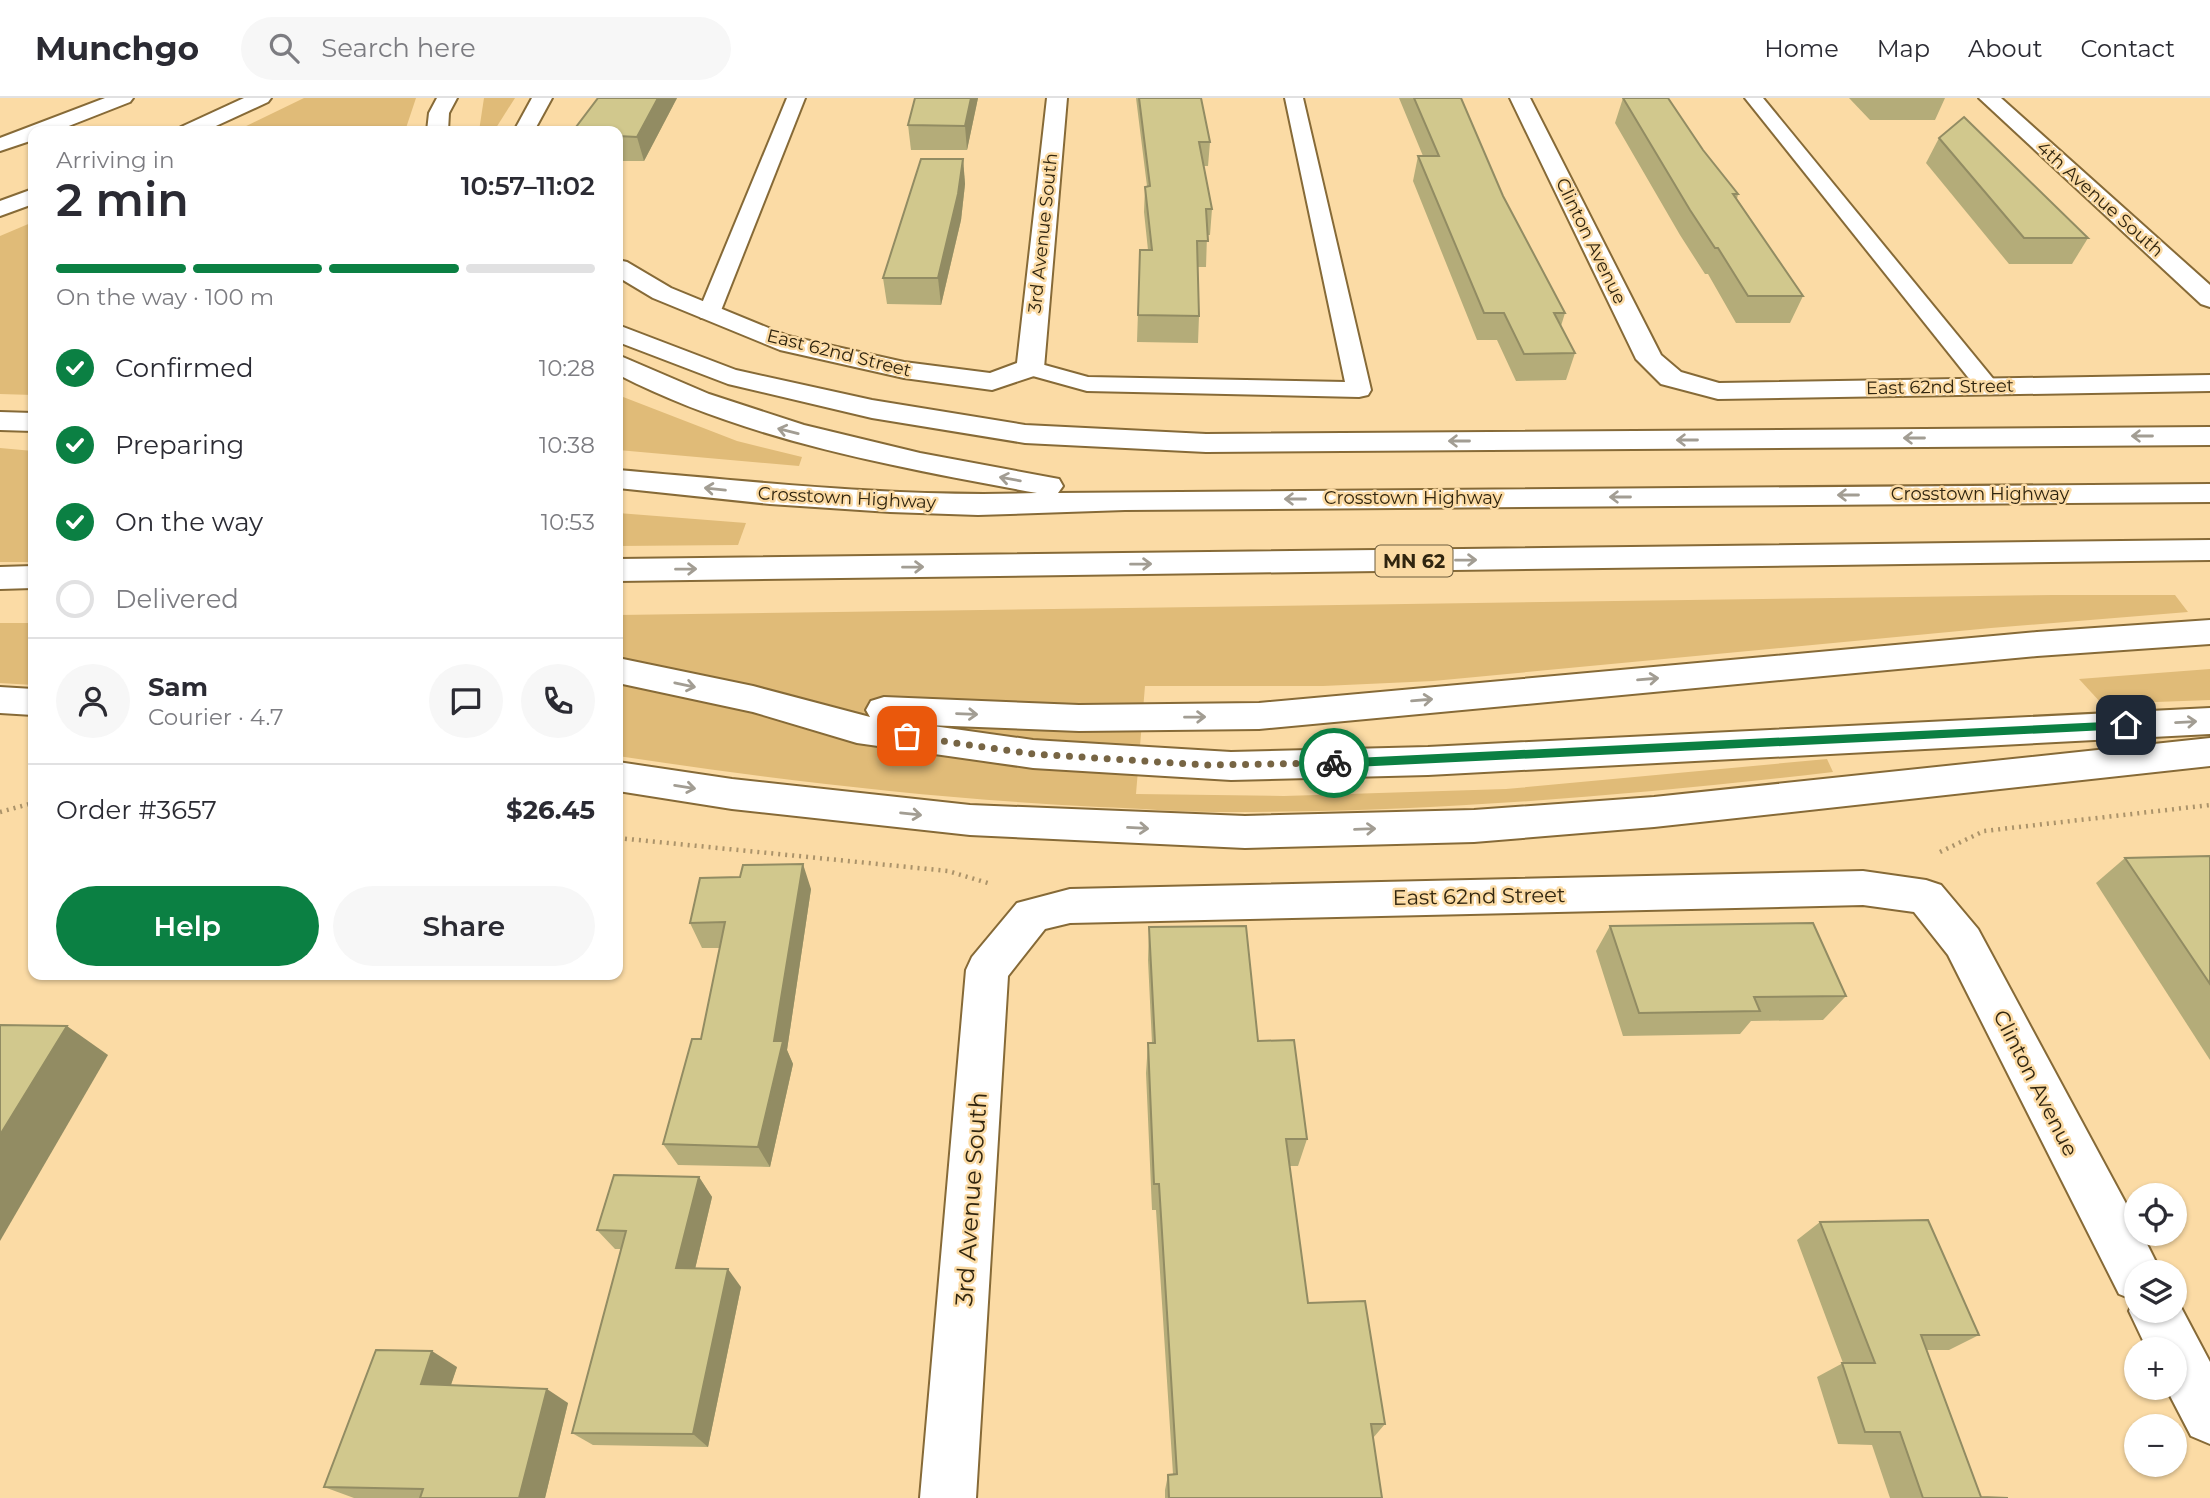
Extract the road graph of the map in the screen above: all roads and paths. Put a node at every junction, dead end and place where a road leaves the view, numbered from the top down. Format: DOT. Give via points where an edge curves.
graph roads {
  1 [pos="126,98"];
  2 [pos="261,98"];
  3 [pos="447,98"];
  4 [pos="796,98"];
  5 [pos="1057,98"];
  6 [pos="1294,98"];
  7 [pos="1520,98"];
  8 [pos="1754,98"];
  9 [pos="1989,98"];
  10 [pos="542,99"];
  11 [pos="109,123"];
  12 [pos="52,126"];
  13 [pos="199,126"];
  14 [pos="438,126"];
  15 [pos="527,126"];
  16 [pos="28,135"];
  17 [pos="0,145"];
  18 [pos="28,198"];
  19 [pos="0,209"];
  20 [pos="623,270"];
  21 [pos="2210,299"];
  22 [pos="709,313"];
  23 [pos="623,335"];
  24 [pos="623,366"];
  25 [pos="1030,368"];
  26 [pos="1671,378"];
  27 [pos="2210,383"];
  28 [pos="1987,386"];
  29 [pos="0,421"];
  30 [pos="28,422"];
  31 [pos="2210,436"];
  32 [pos="623,480"];
  33 [pos="2210,493"];
  34 [pos="1125,500"];
  35 [pos="2210,550"];
  36 [pos="623,570"];
  37 [pos="28,577"];
  38 [pos="0,578"];
  39 [pos="2210,632"];
  40 [pos="623,672"];
  41 [pos="753,699"];
  42 [pos="0,700"];
  43 [pos="28,702"];
  44 [pos="2210,721"];
  45 [pos="2210,752"];
  46 [pos="623,778"];
  47 [pos="28,804"];
  48 [pos="2210,805"];
  49 [pos="0,812"];
  50 [pos="623,838"];
  51 [pos="1926,897"];
  52 [pos="1032,915"];
  53 [pos="2129,1260"];
  54 [pos="2187,1373"];
  55 [pos="2210,1417"];
  56 [pos="948,1498"];
  1 -- 11 [label="main road"];
  1 -- 12 [label="main road"];
  2 -- 13 [label="main road"];
  3 -- 14 [label="main road"];
  4 -- 22 [label="lane"];
  5 -- 25 [label="main road, 3rd Avenue South"];
  6 -- 25 [label="lane" via="1359,390 1087,384"];
  7 -- 26 [label="main road, Clinton Avenue" via="1650,359"];
  8 -- 28 [label="lane"];
  9 -- 21 [label="main road, 4th Avenue South"];
  10 -- 15 [label="main road"];
  16 -- 17 [label="main road"];
  18 -- 19 [label="main road"];
  20 -- 22 [label="main road, East 62nd Street"];
  22 -- 25 [label="main road, East 62nd Street" via="780,342 904,370 992,382"];
  31 -- 23 [label="main road, one-way" via="1206,443 1024,433 872,409 728,376"];
  34 -- 24 [label="main road, one-way" via="893,458 770,426"];
  26 -- 28 [label="main road, East 62nd Street" via="1718,391"];
  27 -- 28 [label="main road, East 62nd Street"];
  29 -- 30 [label="main road"];
  34 -- 32 [label="main road, Crosstown Highway, one-way" via="978,505 770,495"];
  33 -- 34 [label="main road, Crosstown Highway, one-way"];
  36 -- 35 [label="main road, MN 62, one-way"];
  37 -- 38 [label="main road"];
  41 -- 39 [label="main road, one-way" via="1079,718 1259,716"];
  40 -- 41 [label="main road, one-way"];
  41 -- 44 [label="main road, one-way" via="857,729 1033,754 1231,766 1428,761"];
  42 -- 43 [label="main road"];
  46 -- 45 [label="main road, one-way" via="970,820 1245,832 1474,826 1654,812"];
  47 -- 49 [label="path"];
  48 -- 51 [label="path" via="1984,831 1946,847 1927,867"];
  50 -- 52 [label="path" via="948,871 987,882"];
  51 -- 52 [label="main road, East 62nd Street" via="1863,888 1070,905"];
  51 -- 53 [label="main road, Clinton Avenue" via="1962,942"];
  52 -- 56 [label="main road, 3rd Avenue South" via="988,970"];
  54 -- 55 [label="main road"];
}
